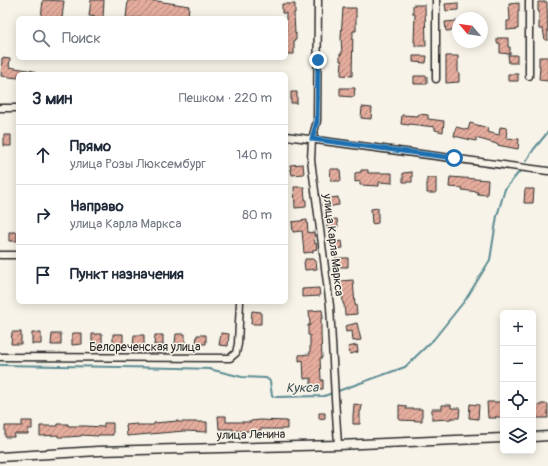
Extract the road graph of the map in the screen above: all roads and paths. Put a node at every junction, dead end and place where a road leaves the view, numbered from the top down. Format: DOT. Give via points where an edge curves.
graph roads {
  1 [pos="318,0"];
  2 [pos="436,0"];
  3 [pos="529,0"];
  4 [pos="530,76"];
  5 [pos="436,80"];
  6 [pos="0,108"];
  7 [pos="16,108"];
  8 [pos="288,136"];
  9 [pos="312,139"];
  10 [pos="548,171"];
  11 [pos="0,255"];
  12 [pos="16,255"];
  13 [pos="240,304"];
  14 [pos="0,357"];
  15 [pos="548,436"];
  16 [pos="536,437"];
  17 [pos="500,438"];
  18 [pos="338,445"];
  19 [pos="0,457"];
  1 -- 9 [label="street, улица Карла Маркса" via="317,121"];
  2 -- 5 [label="street"];
  3 -- 4 [label="street"];
  6 -- 7 [label="street"];
  8 -- 9 [label="street"];
  9 -- 10 [label="street"];
  9 -- 18 [label="street, улица Карла Маркса" via="311,160 330,306"];
  11 -- 12 [label="street"];
  13 -- 14 [label="street, Белореченская улица" via="238,344 236,353 230,358"];
  15 -- 16 [label="street"];
  17 -- 18 [label="street, улица Ленина"];
  18 -- 19 [label="street, улица Ленина" via="98,451"];
}
